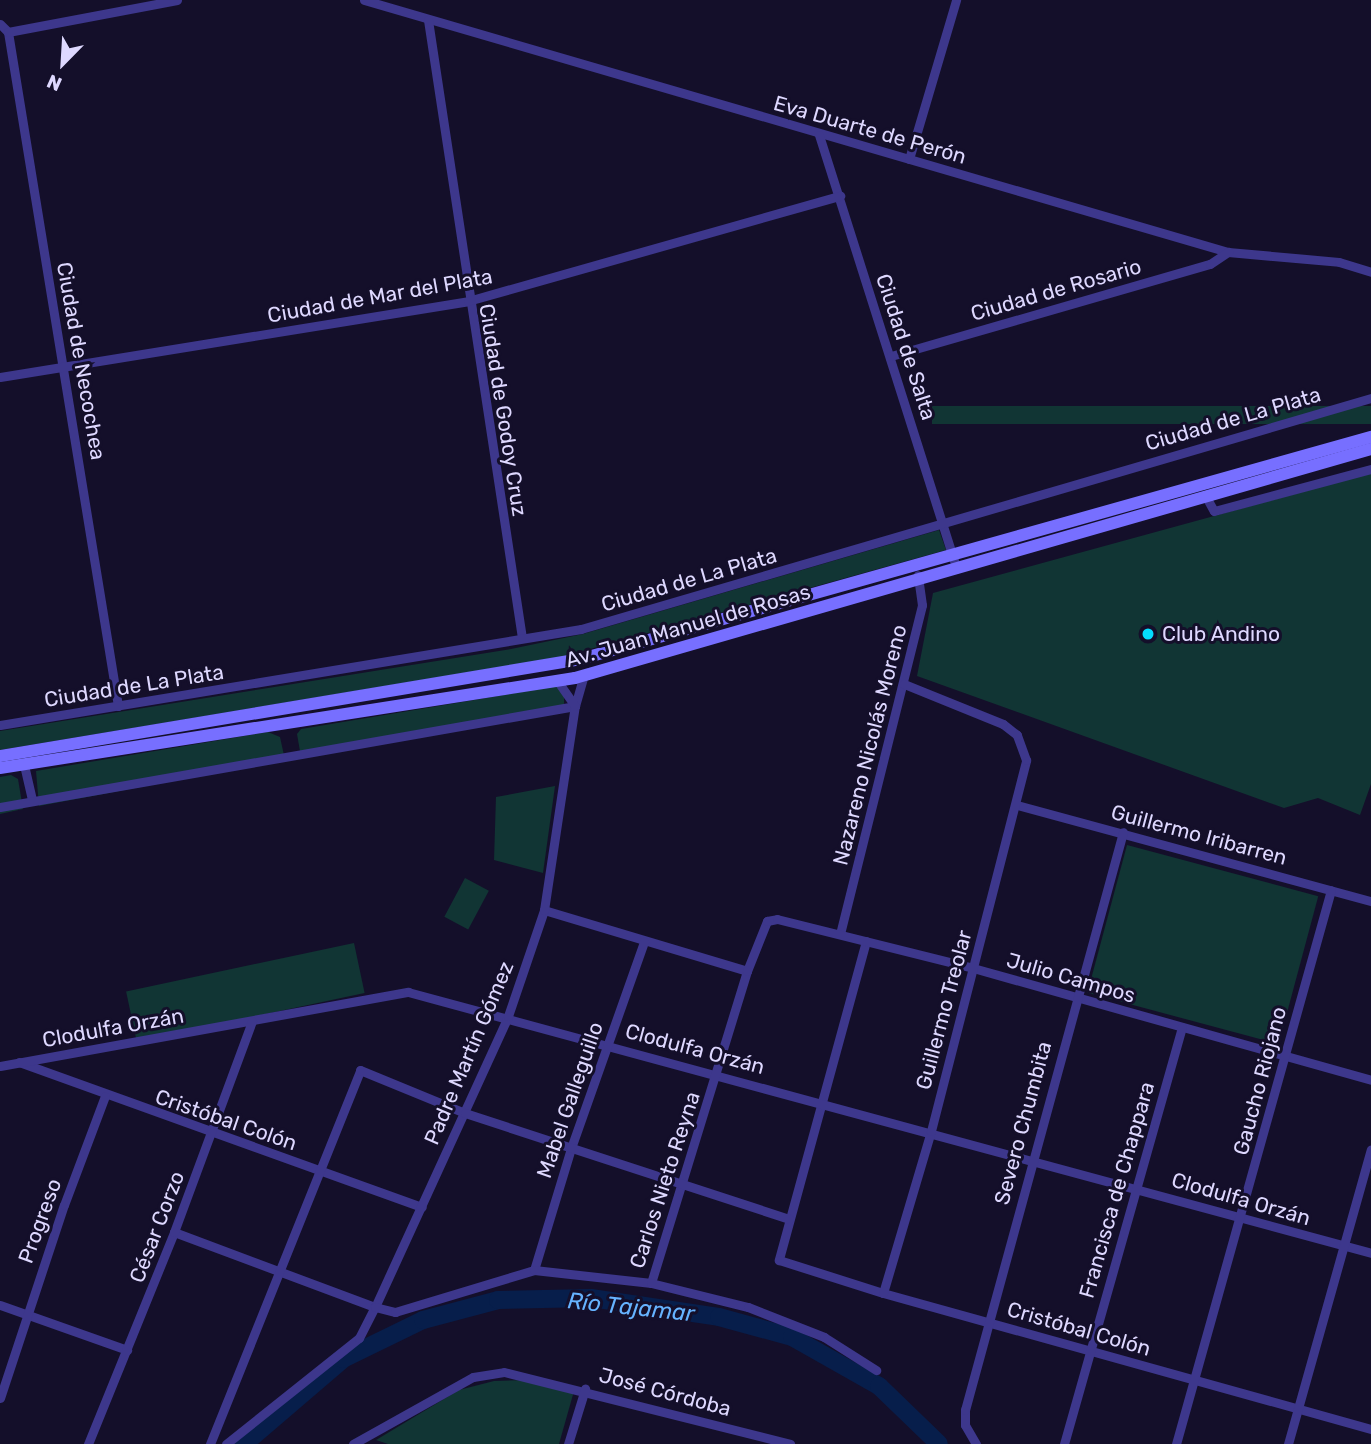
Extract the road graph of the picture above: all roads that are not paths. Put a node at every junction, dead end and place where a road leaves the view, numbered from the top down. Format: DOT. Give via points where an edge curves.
graph roads {
  1 [pos="177,0"];
  2 [pos="365,0"];
  3 [pos="956,0"];
  4 [pos="428,20"];
  5 [pos="0,24"];
  6 [pos="8,32"];
  7 [pos="819,135"];
  8 [pos="909,159"];
  9 [pos="840,196"];
  10 [pos="1228,252"];
  11 [pos="1371,272"];
  12 [pos="468,301"];
  13 [pos="891,356"];
  14 [pos="64,367"];
  15 [pos="0,377"];
  16 [pos="1371,398"];
  17 [pos="1371,437"];
  18 [pos="1371,449"];
  19 [pos="1371,469"];
  20 [pos="1205,495"];
  21 [pos="943,524"];
  22 [pos="953,552"];
  23 [pos="914,564"];
  24 [pos="957,569"];
  25 [pos="920,580"];
  26 [pos="522,638"];
  27 [pos="584,675"];
  28 [pos="558,682"];
  29 [pos="904,684"];
  30 [pos="118,706"];
  31 [pos="575,706"];
  32 [pos="0,725"];
  33 [pos="0,756"];
  34 [pos="24,765"];
  35 [pos="0,768"];
  36 [pos="32,802"];
  37 [pos="1017,805"];
  38 [pos="0,807"];
  39 [pos="1123,832"];
  40 [pos="1331,890"];
  41 [pos="1371,901"];
  42 [pos="544,910"];
  43 [pos="763,927"];
  44 [pos="840,934"];
  45 [pos="866,941"];
  46 [pos="644,942"];
  47 [pos="973,968"];
  48 [pos="747,971"];
  49 [pos="1076,998"];
  50 [pos="508,1016"];
  51 [pos="252,1021"];
  52 [pos="1182,1027"];
  53 [pos="608,1044"];
  54 [pos="1285,1056"];
  55 [pos="19,1062"];
  56 [pos="0,1066"];
  57 [pos="718,1073"];
  58 [pos="1371,1080"];
  59 [pos="105,1096"];
  60 [pos="824,1103"];
  61 [pos="465,1113"];
  62 [pos="931,1130"];
  63 [pos="212,1133"];
  64 [pos="571,1148"];
  65 [pos="1371,1149"];
  66 [pos="1032,1158"];
  67 [pos="319,1170"];
  68 [pos="682,1184"];
  69 [pos="1136,1187"];
  70 [pos="422,1208"];
  71 [pos="1240,1218"];
  72 [pos="789,1219"];
  73 [pos="174,1232"];
  74 [pos="1343,1245"];
  75 [pos="1371,1253"];
  76 [pos="279,1269"];
  77 [pos="534,1270"];
  78 [pos="651,1283"];
  79 [pos="883,1293"];
  80 [pos="0,1305"];
  81 [pos="375,1307"];
  82 [pos="26,1314"];
  83 [pos="988,1321"];
  84 [pos="127,1350"];
  85 [pos="1090,1350"];
  86 [pos="876,1370"];
  87 [pos="1195,1380"];
  88 [pos="585,1389"];
  89 [pos="0,1398"];
  90 [pos="1298,1409"];
  91 [pos="1371,1429"];
  92 [pos="366,1441"];
  93 [pos="778,1442"];
  94 [pos="88,1444"];
  95 [pos="210,1444"];
  96 [pos="226,1444"];
  97 [pos="352,1444"];
  98 [pos="568,1444"];
  99 [pos="790,1444"];
  100 [pos="976,1444"];
  101 [pos="1064,1444"];
  102 [pos="1176,1444"];
  103 [pos="1288,1444"];
  1 -- 6 [label="street"];
  2 -- 4 [label="street, Eva Duarte de Perón"];
  3 -- 8 [label="street"];
  4 -- 7 [label="street, Eva Duarte de Perón"];
  4 -- 12 [label="street, Ciudad de Godoy Cruz"];
  5 -- 6 [label="street"];
  6 -- 14 [label="street, Ciudad de Necochea"];
  7 -- 8 [label="street, Eva Duarte de Perón"];
  7 -- 9 [label="street, Ciudad de Salta"];
  8 -- 10 [label="street, Eva Duarte de Perón"];
  9 -- 12 [label="street, Ciudad de Mar del Plata"];
  9 -- 13 [label="street, Ciudad de Salta"];
  10 -- 11 [label="street, Eva Duarte de Perón" via="1339,262"];
  10 -- 13 [label="street, Ciudad de Rosario" via="1210,264"];
  12 -- 14 [label="street, Ciudad de Mar del Plata"];
  12 -- 26 [label="street, Ciudad de Godoy Cruz"];
  13 -- 21 [label="street, Ciudad de Salta"];
  14 -- 15 [label="street, Ciudad de Mar del Plata"];
  14 -- 30 [label="street, Ciudad de Necochea"];
  16 -- 21 [label="street, Ciudad de La Plata"];
  17 -- 22 [label="main road, Av. Juan Manuel de Rosas"];
  18 -- 20 [label="main road, Av. Juan Manuel de Rosas"];
  19 -- 20 [label="street" via="1214,511"];
  20 -- 24 [label="main road, Av. Juan Manuel de Rosas"];
  21 -- 22 [label="street, Ciudad de Salta"];
  21 -- 26 [label="street, Ciudad de La Plata" via="581,629"];
  22 -- 23 [label="main road, Av. Juan Manuel de Rosas"];
  22 -- 24 [label="street, Ciudad de Salta"];
  23 -- 25 [label="street, Nazareno Nicolás Moreno"];
  23 -- 33 [label="main road, Av. Juan Manuel de Rosas" via="581,659"];
  24 -- 25 [label="main road, Av. Juan Manuel de Rosas"];
  25 -- 27 [label="main road, Av. Juan Manuel de Rosas"];
  25 -- 29 [label="street, Nazareno Nicolás Moreno" via="922,605"];
  26 -- 30 [label="street, Ciudad de La Plata"];
  27 -- 28 [label="main road, Av. Juan Manuel de Rosas"];
  27 -- 31 [label="street, Padre Martín Gómez"];
  28 -- 31 [label="street"];
  28 -- 34 [label="main road, Av. Juan Manuel de Rosas"];
  29 -- 37 [label="street, Guillermo Treolar" via="1017,735 1026,760"];
  29 -- 44 [label="street, Nazareno Nicolás Moreno"];
  30 -- 32 [label="street, Ciudad de La Plata"];
  31 -- 36 [label="street"];
  31 -- 42 [label="street, Padre Martín Gómez"];
  34 -- 35 [label="main road, Av. Juan Manuel de Rosas"];
  34 -- 36 [label="street"];
  36 -- 38 [label="street"];
  37 -- 39 [label="street, Guillermo Iribarren"];
  37 -- 47 [label="street, Guillermo Treolar"];
  39 -- 40 [label="street, Guillermo Iribarren"];
  39 -- 49 [label="street, Severo Chumbita"];
  40 -- 41 [label="street, Guillermo Iribarren"];
  40 -- 54 [label="street, Gaucho Riojano"];
  42 -- 46 [label="street"];
  42 -- 50 [label="street, Padre Martín Gómez"];
  43 -- 44 [label="street, Julio Campos" via="777,919"];
  43 -- 48 [label="street, Carlos Nieto Reyna"];
  44 -- 45 [label="street, Julio Campos"];
  45 -- 47 [label="street, Julio Campos"];
  45 -- 60 [label="street"];
  46 -- 48 [label="street"];
  46 -- 53 [label="street, Mabel Galleguillo"];
  47 -- 49 [label="street, Julio Campos"];
  47 -- 62 [label="street, Guillermo Treolar"];
  48 -- 57 [label="street, Carlos Nieto Reyna"];
  49 -- 52 [label="street, Julio Campos"];
  49 -- 66 [label="street, Severo Chumbita"];
  50 -- 51 [label="street, Clodulfa Orzán" via="408,992"];
  50 -- 53 [label="street, Clodulfa Orzán"];
  50 -- 61 [label="street, Padre Martín Gómez"];
  51 -- 55 [label="street, Clodulfa Orzán"];
  51 -- 63 [label="street, César Corzo"];
  52 -- 54 [label="street, Julio Campos"];
  52 -- 69 [label="street, Francisca de Chappara"];
  53 -- 57 [label="street, Clodulfa Orzán"];
  53 -- 64 [label="street, Mabel Galleguillo"];
  54 -- 58 [label="street, Julio Campos"];
  54 -- 71 [label="street, Gaucho Riojano"];
  55 -- 56 [label="street, Clodulfa Orzán"];
  55 -- 59 [label="street, Cristóbal Colón"];
  57 -- 60 [label="street, Clodulfa Orzán"];
  57 -- 68 [label="street, Carlos Nieto Reyna"];
  59 -- 63 [label="street, Cristóbal Colón"];
  59 -- 82 [label="street, Progreso"];
  60 -- 62 [label="street, Clodulfa Orzán"];
  60 -- 72 [label="street"];
  61 -- 64 [label="street"];
  61 -- 67 [label="street" via="360,1070"];
  61 -- 70 [label="street, Padre Martín Gómez"];
  62 -- 66 [label="street, Clodulfa Orzán"];
  62 -- 79 [label="street, Guillermo Treolar"];
  63 -- 67 [label="street, Cristóbal Colón"];
  63 -- 73 [label="street, César Corzo"];
  64 -- 68 [label="street"];
  64 -- 77 [label="street, Mabel Galleguillo"];
  65 -- 74 [label="street"];
  66 -- 69 [label="street, Clodulfa Orzán"];
  66 -- 83 [label="street, Severo Chumbita"];
  67 -- 70 [label="street, Cristóbal Colón"];
  67 -- 76 [label="street"];
  68 -- 72 [label="street"];
  68 -- 78 [label="street, Carlos Nieto Reyna"];
  69 -- 71 [label="street, Clodulfa Orzán"];
  69 -- 85 [label="street, Francisca de Chappara"];
  70 -- 81 [label="street, Padre Martín Gómez"];
  71 -- 74 [label="street, Clodulfa Orzán"];
  71 -- 87 [label="street, Gaucho Riojano"];
  72 -- 79 [label="street, Cristóbal Colón" via="779,1260"];
  73 -- 76 [label="street"];
  73 -- 84 [label="street, César Corzo"];
  74 -- 75 [label="street, Clodulfa Orzán"];
  74 -- 90 [label="street"];
  76 -- 81 [label="street"];
  76 -- 95 [label="street"];
  77 -- 78 [label="street"];
  77 -- 81 [label="street" via="396,1312"];
  78 -- 86 [label="street" via="790,1322"];
  79 -- 83 [label="street, Cristóbal Colón"];
  80 -- 82 [label="street"];
  81 -- 96 [label="street, Padre Martín Gómez" via="359,1338"];
  82 -- 84 [label="street"];
  82 -- 89 [label="street, Progreso"];
  83 -- 85 [label="street, Cristóbal Colón"];
  83 -- 100 [label="street, Severo Chumbita" via="965,1425"];
  84 -- 94 [label="street, César Corzo"];
  85 -- 87 [label="street, Cristóbal Colón"];
  85 -- 101 [label="street, Francisca de Chappara"];
  87 -- 90 [label="street, Cristóbal Colón"];
  87 -- 102 [label="street, Gaucho Riojano"];
  88 -- 92 [label="street, José Córdoba" via="505,1372 473,1377"];
  88 -- 93 [label="street, José Córdoba"];
  88 -- 98 [label="street"];
  90 -- 91 [label="street, Cristóbal Colón"];
  90 -- 103 [label="street"];
  92 -- 97 [label="street, José Córdoba"];
  93 -- 99 [label="street, José Córdoba"];
}
